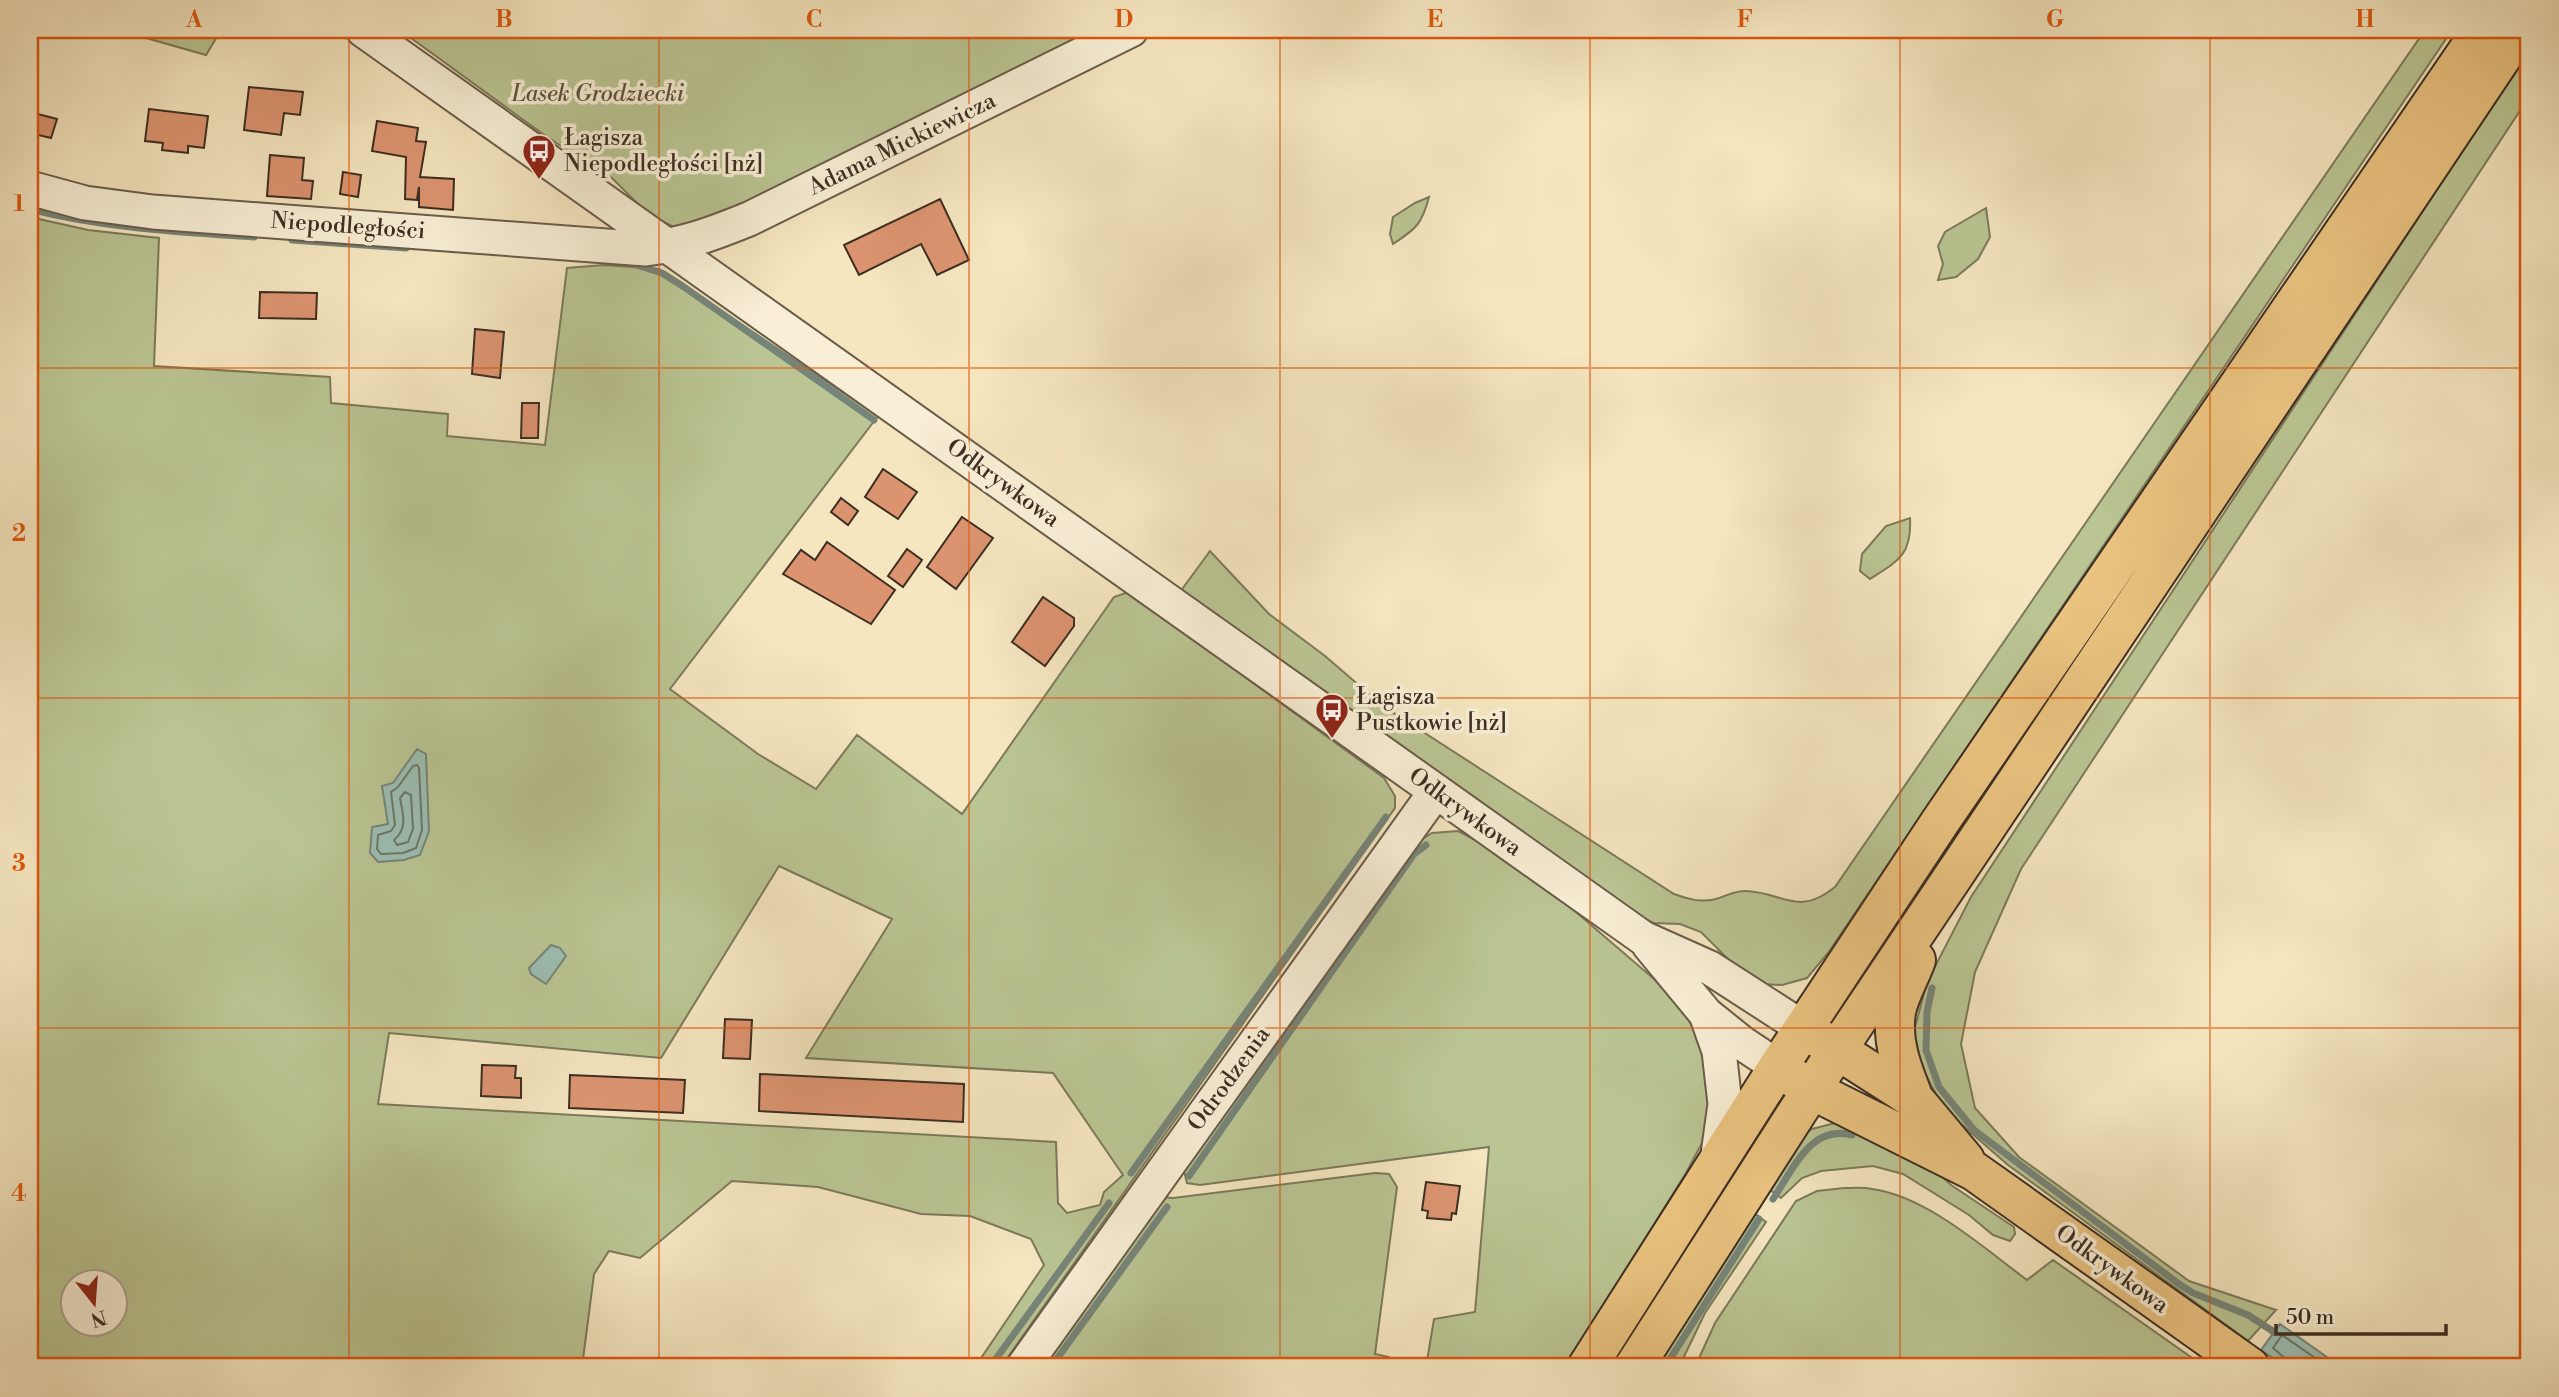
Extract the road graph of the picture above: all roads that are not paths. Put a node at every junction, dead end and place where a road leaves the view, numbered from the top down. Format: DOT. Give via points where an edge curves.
graph roads {
  1 [pos="363,30"];
  2 [pos="1131,30"];
  3 [pos="2482,30"];
  4 [pos="2520,30"];
  5 [pos="30,188"];
  6 [pos="669,246"];
  7 [pos="1436,791"];
  8 [pos="1933,908"];
  9 [pos="1643,938"];
  10 [pos="1706,1014"];
  11 [pos="1803,1028"];
  12 [pos="1838,1050"];
  13 [pos="1778,1067"];
  14 [pos="1812,1090"];
  15 [pos="1914,1098"];
  16 [pos="1717,1162"];
  17 [pos="1974,1171"];
  18 [pos="1023,1367"];
  19 [pos="1587,1367"];
  20 [pos="1634,1367"];
  21 [pos="2250,1367"];
  1 -- 6 [label="street, Odkrywkowa"];
  2 -- 6 [label="street, Adama Mickiewicza" via="749,219"];
  3 -- 11 [label="main road" via="2011,716"];
  4 -- 8 [label="main road"];
  5 -- 6 [label="street, Niepodległości" via="85,203 153,212 646,248"];
  6 -- 7 [label="street, Odkrywkowa"];
  7 -- 9 [label="street, Odkrywkowa"];
  7 -- 18 [label="street, Odrodzenia"];
  8 -- 12 [label="main road"];
  8 -- 15 [label="main road, Odkrywkowa" via="1896,1011 1899,1060"];
  9 -- 10 [label="street, Odkrywkowa"];
  9 -- 11 [label="street, Odkrywkowa" via="1710,968"];
  10 -- 13 [label="street, Odkrywkowa"];
  10 -- 16 [label="street, Odkrywkowa" via="1719,1051 1725,1104"];
  11 -- 12 [label="main road, Odkrywkowa"];
  11 -- 13 [label="main road"];
  12 -- 14 [label="main road"];
  12 -- 15 [label="main road, Odkrywkowa"];
  13 -- 14 [label="main road, Odkrywkowa"];
  13 -- 16 [label="main road"];
  14 -- 17 [label="main road, Odkrywkowa"];
  14 -- 20 [label="main road"];
  15 -- 17 [label="main road, Odkrywkowa"];
  16 -- 19 [label="main road"];
  17 -- 21 [label="main road, Odkrywkowa"];
}
